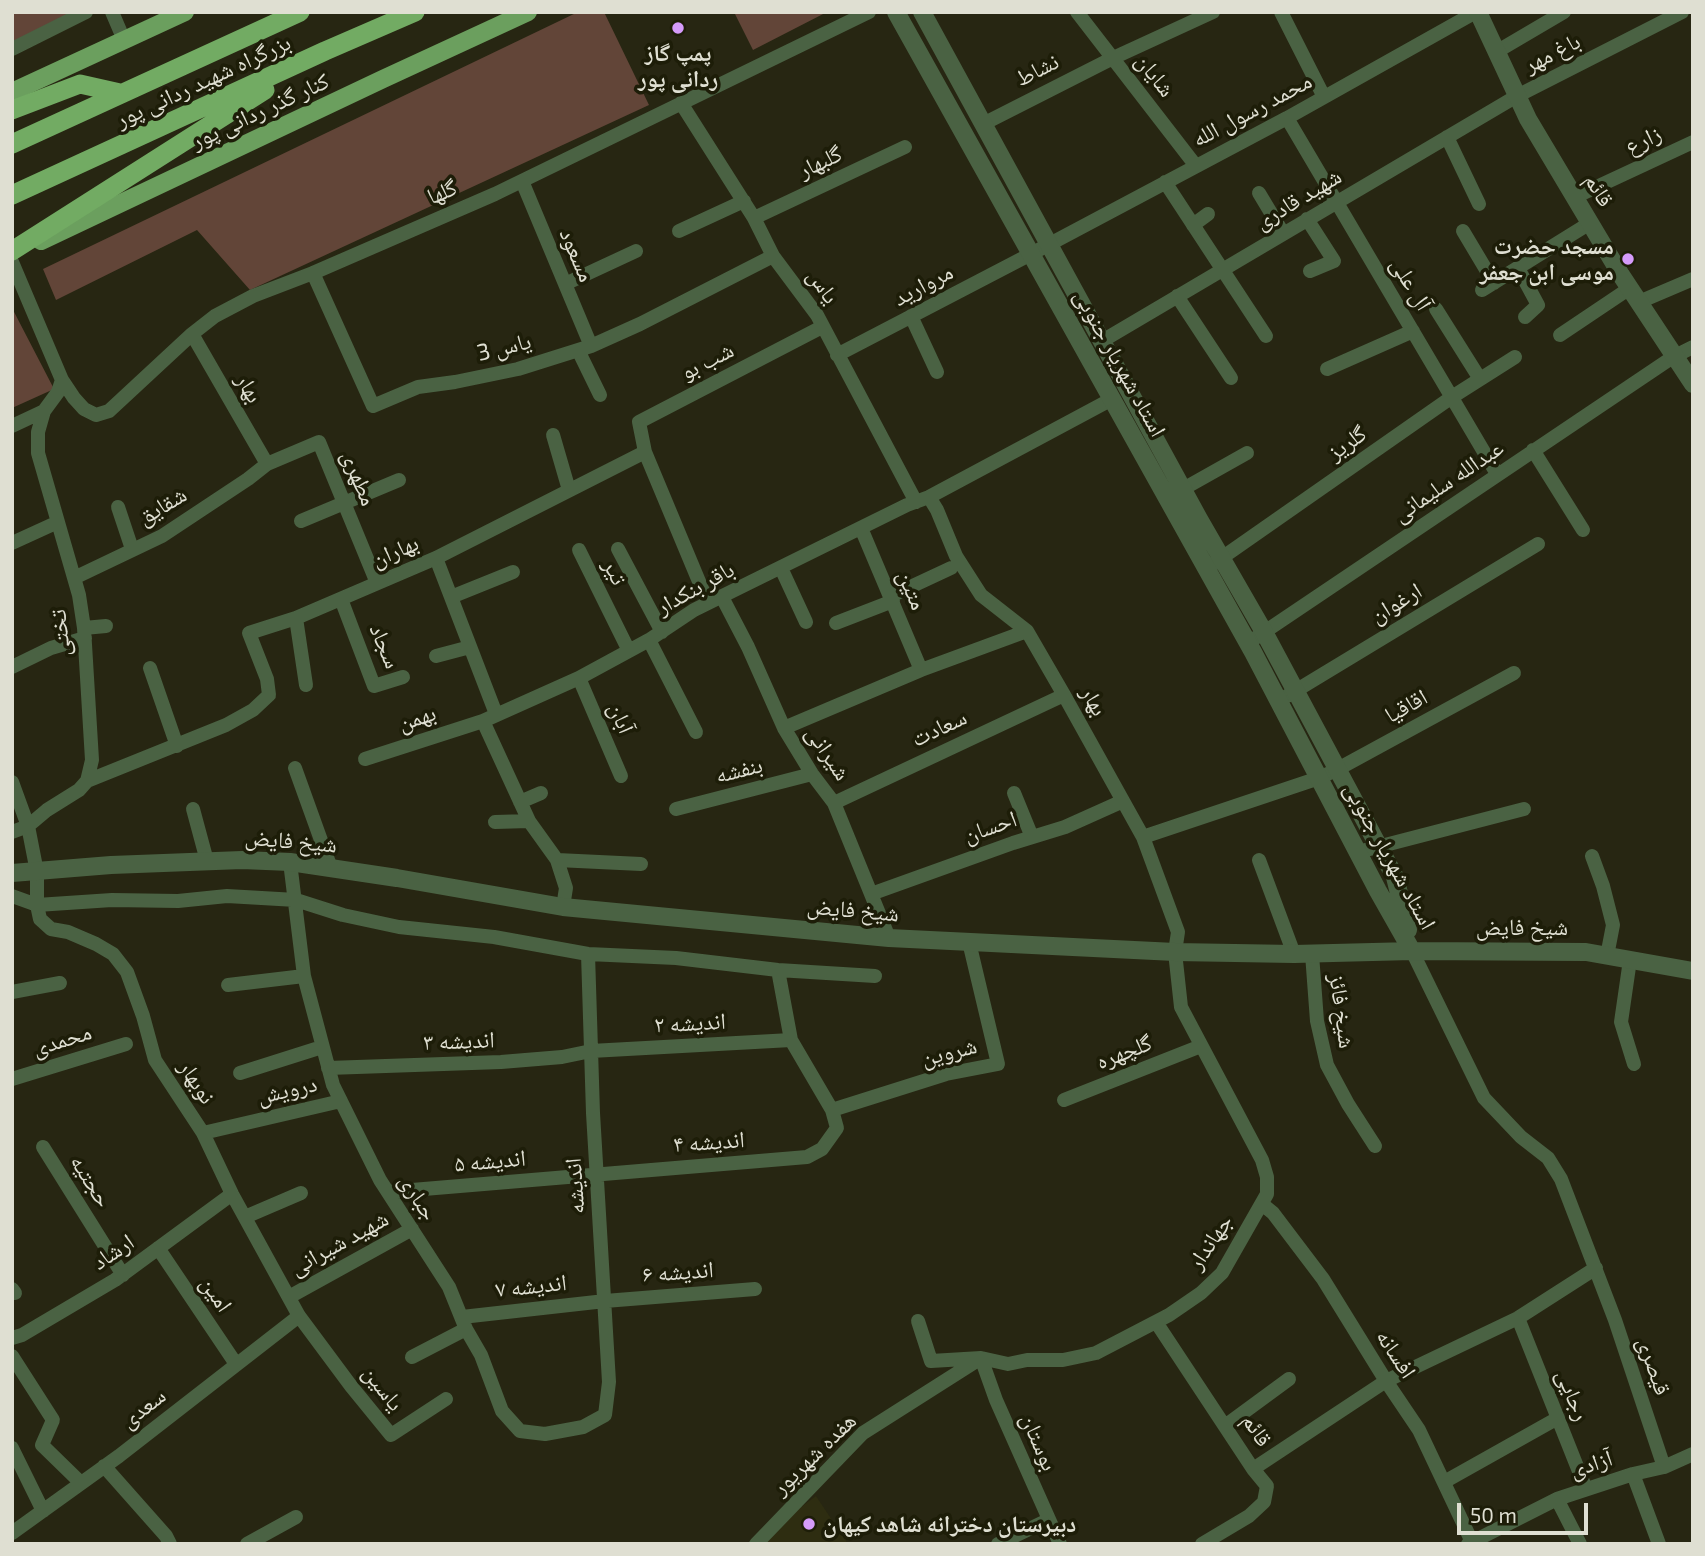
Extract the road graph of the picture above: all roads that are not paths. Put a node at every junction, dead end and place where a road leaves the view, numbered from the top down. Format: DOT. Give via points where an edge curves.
graph roads {
  1 [pos="86,12"];
  2 [pos="112,12"];
  3 [pos="185,12"];
  4 [pos="300,12"];
  5 [pos="415,12"];
  6 [pos="528,12"];
  7 [pos="869,12"];
  8 [pos="896,12"];
  9 [pos="922,12"];
  10 [pos="1077,12"];
  11 [pos="1213,12"];
  12 [pos="1281,12"];
  13 [pos="1477,12"];
  14 [pos="1564,12"];
  15 [pos="1682,12"];
  16 [pos="124,40"];
  17 [pos="12,49"];
  18 [pos="325,51"];
  19 [pos="1496,51"];
  20 [pos="1112,58"];
  21 [pos="12,92"];
  22 [pos="120,93"];
  23 [pos="1517,96"];
  24 [pos="1324,97"];
  25 [pos="681,103"];
  26 [pos="12,110"];
  27 [pos="1287,118"];
  28 [pos="983,124"];
  29 [pos="1447,137"];
  30 [pos="1693,142"];
  31 [pos="12,144"];
  32 [pos="905,147"];
  33 [pos="1196,166"];
  34 [pos="522,181"];
  35 [pos="1166,182"];
  36 [pos="1259,193"];
  37 [pos="12,195"];
  38 [pos="1575,197"];
  39 [pos="744,201"];
  40 [pos="1336,202"];
  41 [pos="1479,204"];
  42 [pos="1208,214"];
  43 [pos="754,218"];
  44 [pos="1307,219"];
  45 [pos="1590,223"];
  46 [pos="1193,225"];
  47 [pos="1463,231"];
  48 [pos="679,232"];
  49 [pos="1283,233"];
  50 [pos="1049,244"];
  51 [pos="636,251"];
  52 [pos="12,253"];
  53 [pos="1031,254"];
  54 [pos="774,256"];
  55 [pos="12,262"];
  56 [pos="1518,268"];
  57 [pos="1222,269"];
  58 [pos="1310,271"];
  59 [pos="313,273"];
  60 [pos="1693,279"];
  61 [pos="565,284"];
  62 [pos="1635,295"];
  63 [pos="1177,296"];
  64 [pos="1436,309"];
  65 [pos="911,316"];
  66 [pos="1525,317"];
  67 [pos="822,327"];
  68 [pos="1413,331"];
  69 [pos="192,334"];
  70 [pos="1560,335"];
  71 [pos="1266,336"];
  72 [pos="1102,341"];
  73 [pos="1693,347"];
  74 [pos="585,348"];
  75 [pos="837,355"];
  76 [pos="1515,357"];
  77 [pos="1673,357"];
  78 [pos="1327,369"];
  79 [pos="937,372"];
  80 [pos="1231,378"];
  81 [pos="1480,379"];
  82 [pos="62,380"];
  83 [pos="1693,384"];
  84 [pos="600,396"];
  85 [pos="1452,397"];
  86 [pos="1112,399"];
  87 [pos="44,411"];
  88 [pos="12,426"];
  89 [pos="553,435"];
  90 [pos="1534,450"];
  91 [pos="645,452"];
  92 [pos="1247,453"];
  93 [pos="267,464"];
  94 [pos="1497,474"];
  95 [pos="399,480"];
  96 [pos="1183,489"];
  97 [pos="569,491"];
  98 [pos="1165,495"];
  99 [pos="923,499"];
  100 [pos="344,503"];
  101 [pos="118,507"];
  102 [pos="301,521"];
  103 [pos="58,522"];
  104 [pos="861,528"];
  105 [pos="1583,530"];
  106 [pos="12,543"];
  107 [pos="1538,544"];
  108 [pos="132,549"];
  109 [pos="618,549"];
  110 [pos="579,550"];
  111 [pos="436,558"];
  112 [pos="1222,559"];
  113 [pos="781,568"];
  114 [pos="951,568"];
  115 [pos="1206,569"];
  116 [pos="513,572"];
  117 [pos="74,578"];
  118 [pos="377,583"];
  119 [pos="451,597"];
  120 [pos="722,597"];
  121 [pos="341,598"];
  122 [pos="892,599"];
  123 [pos="708,603"];
  124 [pos="296,618"];
  125 [pos="806,622"];
  126 [pos="836,623"];
  127 [pos="106,626"];
  128 [pos="1027,631"];
  129 [pos="662,632"];
  130 [pos="1264,632"];
  131 [pos="84,633"];
  132 [pos="649,640"];
  133 [pos="1248,643"];
  134 [pos="470,647"];
  135 [pos="629,651"];
  136 [pos="436,656"];
  137 [pos="12,667"];
  138 [pos="150,668"];
  139 [pos="921,670"];
  140 [pos="1514,673"];
  141 [pos="403,677"];
  142 [pos="579,678"];
  143 [pos="306,685"];
  144 [pos="1296,691"];
  145 [pos="1064,695"];
  146 [pos="1278,701"];
  147 [pos="490,718"];
  148 [pos="784,728"];
  149 [pos="696,732"];
  150 [pos="177,746"];
  151 [pos="365,759"];
  152 [pos="295,768"];
  153 [pos="1336,769"];
  154 [pos="812,774"];
  155 [pos="621,776"];
  156 [pos="1319,778"];
  157 [pos="87,781"];
  158 [pos="12,782"];
  159 [pos="541,793"];
  160 [pos="1014,793"];
  161 [pos="1123,801"];
  162 [pos="520,802"];
  163 [pos="834,803"];
  164 [pos="193,809"];
  165 [pos="676,809"];
  166 [pos="1524,809"];
  167 [pos="529,821"];
  168 [pos="495,822"];
  169 [pos="28,826"];
  170 [pos="12,832"];
  171 [pos="1032,837"];
  172 [pos="1143,837"];
  173 [pos="1379,847"];
  174 [pos="1358,852"];
  175 [pos="1592,856"];
  176 [pos="556,860"];
  177 [pos="1259,860"];
  178 [pos="207,861"];
  179 [pos="290,862"];
  180 [pos="641,864"];
  181 [pos="331,868"];
  182 [pos="37,872"];
  183 [pos="12,873"];
  184 [pos="871,894"];
  185 [pos="12,896"];
  186 [pos="296,900"];
  187 [pos="37,905"];
  188 [pos="563,907"];
  189 [pos="889,938"];
  190 [pos="969,942"];
  191 [pos="1412,951"];
  192 [pos="1175,952"];
  193 [pos="588,954"];
  194 [pos="1303,954"];
  195 [pos="1607,956"];
  196 [pos="1630,960"];
  197 [pos="778,970"];
  198 [pos="1693,971"];
  199 [pos="304,976"];
  200 [pos="875,976"];
  201 [pos="60,983"];
  202 [pos="228,985"];
  203 [pos="12,992"];
  204 [pos="791,1040"];
  205 [pos="125,1044"];
  206 [pos="1201,1046"];
  207 [pos="322,1047"];
  208 [pos="591,1051"];
  209 [pos="1634,1064"];
  210 [pos="328,1068"];
  211 [pos="240,1073"];
  212 [pos="12,1079"];
  213 [pos="1063,1100"];
  214 [pos="341,1101"];
  215 [pos="832,1110"];
  216 [pos="203,1133"];
  217 [pos="1375,1146"];
  218 [pos="43,1147"];
  219 [pos="597,1174"];
  220 [pos="388,1192"];
  221 [pos="301,1193"];
  222 [pos="232,1194"];
  223 [pos="1262,1204"];
  224 [pos="245,1217"];
  225 [pos="411,1229"];
  226 [pos="158,1248"];
  227 [pos="1596,1268"];
  228 [pos="123,1275"];
  229 [pos="755,1289"];
  230 [pos="289,1297"];
  231 [pos="605,1301"];
  232 [pos="299,1316"];
  233 [pos="1518,1318"];
  234 [pos="918,1321"];
  235 [pos="1156,1322"];
  236 [pos="464,1323"];
  237 [pos="12,1338"];
  238 [pos="12,1356"];
  239 [pos="412,1357"];
  240 [pos="981,1358"];
  241 [pos="236,1364"];
  242 [pos="1289,1379"];
  243 [pos="1386,1381"];
  244 [pos="446,1399"];
  245 [pos="1558,1418"];
  246 [pos="1225,1426"];
  247 [pos="520,1431"];
  248 [pos="12,1448"];
  249 [pos="1693,1454"];
  250 [pos="104,1466"];
  251 [pos="1664,1467"];
  252 [pos="1253,1469"];
  253 [pos="1633,1475"];
  254 [pos="1444,1482"];
  255 [pos="81,1483"];
  256 [pos="1586,1489"];
  257 [pos="1557,1499"];
  258 [pos="43,1511"];
  259 [pos="296,1517"];
  260 [pos="1048,1520"];
  261 [pos="12,1534"];
  262 [pos="1470,1543"];
  263 [pos="170,1544"];
  264 [pos="247,1544"];
  265 [pos="756,1544"];
  266 [pos="998,1544"];
  267 [pos="1060,1544"];
  268 [pos="1202,1544"];
  269 [pos="1580,1544"];
  270 [pos="1659,1544"];
  1 -- 17 [label="street"];
  2 -- 16 [label="street"];
  3 -- 16 [label="main road"];
  4 -- 22 [label="highway, بزرگراه شهید ردانی پور"];
  5 -- 18 [label="highway, بزرگراه شهید ردانی پور"];
  6 -- 52 [label="main road, کنار گذر ردانی پور"];
  7 -- 25 [label="street, گلها"];
  8 -- 53 [label="street, استاد شهریار جنوبی"];
  9 -- 28 [label="street, استاد شهریار جنوبی"];
  10 -- 20 [label="street, شایان"];
  11 -- 20 [label="street, نشاط"];
  12 -- 24 [label="street"];
  13 -- 19 [label="street, قائم"];
  13 -- 24 [label="street, محمد رسول الله"];
  14 -- 19 [label="street"];
  15 -- 23 [label="street, باغ مهر"];
  16 -- 21 [label="main road"];
  18 -- 37 [label="highway, بزرگراه شهید ردانی پور"];
  18 -- 52 [label="highway"];
  19 -- 23 [label="street, قائم"];
  20 -- 28 [label="street, نشاط"];
  20 -- 33 [label="street, شایان"];
  22 -- 26 [label="highway" via="80,84"];
  22 -- 31 [label="highway, بزرگراه شهید ردانی پور"];
  23 -- 29 [label="street, شهید قادری"];
  23 -- 38 [label="street, قائم"];
  24 -- 27 [label="street, محمد رسول الله"];
  25 -- 34 [label="street, گلها"];
  25 -- 39 [label="street, یاس"];
  27 -- 33 [label="street, محمد رسول الله"];
  27 -- 40 [label="street, آل علی"];
  28 -- 50 [label="street, استاد شهریار جنوبی"];
  29 -- 40 [label="street, شهید قادری"];
  29 -- 41 [label="street"];
  30 -- 38 [label="street, زارع"];
  32 -- 43 [label="street, گلبهار"];
  33 -- 35 [label="street, محمد رسول الله"];
  34 -- 59 [label="street, گلها"];
  34 -- 61 [label="street, مسعود"];
  35 -- 46 [label="street"];
  35 -- 50 [label="street, محمد رسول الله"];
  36 -- 49 [label="street"];
  38 -- 45 [label="street, قائم"];
  39 -- 43 [label="street, یاس"];
  39 -- 48 [label="street"];
  40 -- 44 [label="street, شهید قادری"];
  40 -- 68 [label="street, آل علی"];
  42 -- 46 [label="street"];
  43 -- 54 [label="street, یاس"];
  44 -- 49 [label="street, شهید قادری"];
  44 -- 58 [label="street" via="1334,261"];
  45 -- 56 [label="street"];
  45 -- 62 [label="street, قائم"];
  46 -- 57 [label="street"];
  47 -- 56 [label="street" via="1488,287"];
  49 -- 57 [label="street, شهید قادری"];
  50 -- 53 [label="street, مروارید"];
  50 -- 72 [label="street, استاد شهریار جنوبی"];
  51 -- 61 [label="street"];
  53 -- 65 [label="street, مروارید"];
  53 -- 86 [label="street, استاد شهریار جنوبی"];
  54 -- 67 [label="street, یاس"];
  54 -- 74 [label="street, یاس 3"];
  55 -- 82 [label="street"];
  56 -- 66 [label="street" via="1538,305"];
  57 -- 63 [label="street, شهید قادری"];
  57 -- 71 [label="street"];
  59 -- 69 [label="street, گلها" via="253,296"];
  59 -- 74 [label="street, یاس 3" via="373,406 418,387 518,369"];
  60 -- 62 [label="street"];
  61 -- 74 [label="street, مسعود"];
  62 -- 70 [label="street"];
  62 -- 77 [label="street, قائم"];
  63 -- 72 [label="street, شهید قادری"];
  63 -- 80 [label="street"];
  64 -- 81 [label="street"];
  65 -- 75 [label="street, مروارید"];
  65 -- 79 [label="street"];
  67 -- 75 [label="street, یاس"];
  67 -- 91 [label="street, شب بو" via="639,422"];
  68 -- 78 [label="street"];
  68 -- 85 [label="street, آل علی"];
  69 -- 82 [label="street, گلها" via="109,411 96,415 84,409"];
  69 -- 93 [label="street, بهار"];
  72 -- 96 [label="street, استاد شهریار جنوبی"];
  73 -- 77 [label="street, عبدالله سلیمانی"];
  74 -- 84 [label="street, مسعود"];
  75 -- 99 [label="street, یاس"];
  76 -- 81 [label="street, گلریز"];
  77 -- 83 [label="street, قائم"];
  77 -- 90 [label="street, عبدالله سلیمانی"];
  81 -- 85 [label="street, گلریز"];
  82 -- 87 [label="street, تختی"];
  85 -- 94 [label="street, آل علی"];
  85 -- 112 [label="street, گلریز"];
  86 -- 98 [label="street, استاد شهریار جنوبی"];
  86 -- 99 [label="street, باقر بنکدار"];
  87 -- 88 [label="street"];
  87 -- 103 [label="street, تختی" via="38,453"];
  89 -- 97 [label="street"];
  90 -- 94 [label="street, عبدالله سلیمانی"];
  90 -- 105 [label="street"];
  91 -- 97 [label="street, بهاران"];
  91 -- 123 [label="street"];
  92 -- 96 [label="street"];
  93 -- 100 [label="street, مطهری" via="319,442"];
  93 -- 108 [label="street, شقایق" via="162,536"];
  94 -- 130 [label="street, عبدالله سلیمانی"];
  95 -- 100 [label="street"];
  96 -- 98 [label="street"];
  96 -- 112 [label="street, استاد شهریار جنوبی"];
  97 -- 111 [label="street, بهاران"];
  98 -- 115 [label="street, استاد شهریار جنوبی"];
  99 -- 104 [label="street, باقر بنکدار"];
  99 -- 128 [label="street, بهار" via="981,595"];
  100 -- 102 [label="street"];
  100 -- 118 [label="street, مطهری"];
  101 -- 108 [label="street"];
  103 -- 106 [label="street"];
  103 -- 117 [label="street, تختی"];
  104 -- 113 [label="street, باقر بنکدار"];
  104 -- 122 [label="street, متین"];
  107 -- 144 [label="street, ارغوان"];
  108 -- 117 [label="street, شقایق"];
  109 -- 129 [label="street"];
  110 -- 135 [label="street, تیر"];
  111 -- 118 [label="street, بهاران"];
  111 -- 119 [label="street"];
  112 -- 115 [label="street, گلریز"];
  112 -- 130 [label="street, استاد شهریار جنوبی"];
  113 -- 120 [label="street, باقر بنکدار"];
  113 -- 125 [label="street"];
  114 -- 122 [label="street"];
  115 -- 133 [label="street, استاد شهریار جنوبی"];
  116 -- 119 [label="street"];
  117 -- 131 [label="street, تختی"];
  118 -- 121 [label="street, بهاران"];
  119 -- 134 [label="street"];
  120 -- 123 [label="street, باقر بنکدار"];
  120 -- 148 [label="street, شیرانی"];
  121 -- 124 [label="street, بهاران"];
  121 -- 141 [label="street, سجاد" via="374,686"];
  122 -- 126 [label="street"];
  122 -- 139 [label="street, متین"];
  123 -- 129 [label="street, باقر بنکدار"];
  124 -- 143 [label="street"];
  124 -- 150 [label="street, بهاران" via="249,633 269,695 226,725"];
  127 -- 131 [label="street"];
  128 -- 139 [label="street"];
  128 -- 145 [label="street, بهار"];
  129 -- 132 [label="street, باقر بنکدار"];
  130 -- 133 [label="street, عبدالله سلیمانی"];
  130 -- 144 [label="street, استاد شهریار جنوبی"];
  131 -- 137 [label="street"];
  131 -- 157 [label="street, تختی" via="92,760"];
  132 -- 135 [label="street, باقر بنکدار"];
  132 -- 149 [label="street"];
  133 -- 146 [label="street, استاد شهریار جنوبی"];
  134 -- 136 [label="street"];
  134 -- 147 [label="street"];
  135 -- 142 [label="street, باقر بنکدار"];
  138 -- 150 [label="street"];
  139 -- 148 [label="street"];
  140 -- 153 [label="street, اقاقیا"];
  142 -- 147 [label="street, باقر بنکدار"];
  142 -- 155 [label="street, آبان"];
  144 -- 146 [label="street, ارغوان"];
  144 -- 153 [label="street, استاد شهریار جنوبی"];
  145 -- 161 [label="street, بهار"];
  145 -- 163 [label="street, سعادت"];
  146 -- 156 [label="street, استاد شهریار جنوبی"];
  147 -- 151 [label="street, بهمن"];
  147 -- 162 [label="street"];
  148 -- 154 [label="street, شیرانی"];
  150 -- 157 [label="street, بهاران"];
  152 -- 181 [label="street"];
  153 -- 156 [label="street, اقاقیا"];
  153 -- 173 [label="street, استاد شهریار جنوبی"];
  154 -- 163 [label="street, شیرانی"];
  154 -- 165 [label="street, بنفشه"];
  156 -- 172 [label="street, اقاقیا"];
  156 -- 174 [label="street, استاد شهریار جنوبی"];
  157 -- 169 [label="street"];
  158 -- 169 [label="street"];
  159 -- 162 [label="street"];
  160 -- 171 [label="street"];
  161 -- 171 [label="street, احسان"];
  161 -- 172 [label="street, بهار"];
  162 -- 167 [label="street"];
  163 -- 184 [label="street, شیرانی"];
  164 -- 178 [label="street"];
  166 -- 173 [label="street"];
  167 -- 168 [label="street"];
  167 -- 176 [label="street"];
  169 -- 170 [label="street"];
  169 -- 182 [label="street"];
  171 -- 184 [label="street, احسان"];
  172 -- 192 [label="street, بهار" via="1178,932"];
  173 -- 174 [label="street"];
  173 -- 191 [label="street, استاد شهریار جنوبی" via="1395,877"];
  174 -- 191 [label="street, استاد شهریار جنوبی"];
  175 -- 195 [label="street" via="1613,925"];
  176 -- 180 [label="street"];
  176 -- 188 [label="street" via="566,888"];
  177 -- 194 [label="street, شیخ فائز"];
  178 -- 179 [label="street, شیخ فایض"];
  178 -- 182 [label="street, شیخ فایض"];
  179 -- 181 [label="street, شیخ فایض"];
  179 -- 186 [label="street, جباری"];
  181 -- 188 [label="street, شیخ فایض"];
  182 -- 183 [label="street, شیخ فایض"];
  182 -- 187 [label="street"];
  184 -- 189 [label="street, شیرانی"];
  185 -- 187 [label="street"];
  186 -- 187 [label="street" via="227,896"];
  186 -- 193 [label="street" via="399,927 494,937"];
  186 -- 199 [label="street, جباری"];
  187 -- 216 [label="street, نوبهار" via="40,919 51,929 96,944 113,954 127,972 155,1060"];
  188 -- 189 [label="street, شیخ فایض"];
  189 -- 190 [label="street, شیخ فایض"];
  190 -- 192 [label="street, شیخ فایض"];
  190 -- 215 [label="street, شروین" via="998,1064 946,1074"];
  191 -- 194 [label="street, شیخ فایض"];
  191 -- 195 [label="street, شیخ فایض"];
  191 -- 227 [label="street, قیصری" via="1484,1098 1548,1158 1561,1179"];
  192 -- 194 [label="street, شیخ فایض"];
  192 -- 206 [label="street, جهاندار" via="1181,1007"];
  193 -- 197 [label="street"];
  193 -- 208 [label="street, اندیشه"];
  194 -- 217 [label="street, شیخ فائز" via="1327,1065"];
  195 -- 196 [label="street, شیخ فایض"];
  196 -- 198 [label="street, شیخ فایض"];
  196 -- 209 [label="street" via="1621,1022"];
  197 -- 200 [label="street"];
  197 -- 204 [label="street"];
  199 -- 202 [label="street"];
  199 -- 207 [label="street, جباری"];
  201 -- 203 [label="street"];
  204 -- 208 [label="street, اندیشه ۲"];
  204 -- 215 [label="street"];
  205 -- 212 [label="street, محمدی"];
  206 -- 213 [label="street, گلچهره"];
  206 -- 223 [label="street, جهاندار" via="1262,1160 1267,1194"];
  207 -- 210 [label="street, جباری"];
  207 -- 211 [label="street"];
  208 -- 210 [label="street, اندیشه ۳" via="501,1062"];
  208 -- 219 [label="street, اندیشه"];
  210 -- 214 [label="street, جباری"];
  214 -- 216 [label="street, درویش"];
  214 -- 220 [label="street, جباری"];
  215 -- 219 [label="street, اندیشه ۴" via="837,1128 822,1149 807,1157"];
  216 -- 222 [label="street, نوبهار"];
  218 -- 228 [label="street, حجتیه"];
  219 -- 220 [label="street, اندیشه ۵"];
  219 -- 231 [label="street, اندیشه"];
  220 -- 225 [label="street, جباری"];
  221 -- 224 [label="street"];
  222 -- 224 [label="street, نوبهار"];
  222 -- 226 [label="street, ارشاد"];
  223 -- 235 [label="street, جهاندار" via="1222,1273 1202,1293"];
  223 -- 243 [label="street, افسانه" via="1322,1279"];
  224 -- 230 [label="street, نوبهار"];
  225 -- 230 [label="street, شهید شیرانی"];
  225 -- 236 [label="street, جباری" via="449,1287"];
  226 -- 228 [label="street, ارشاد"];
  226 -- 241 [label="street, امین"];
  227 -- 233 [label="street"];
  227 -- 251 [label="street, قیصری"];
  228 -- 237 [label="street, ارشاد"];
  229 -- 231 [label="street, اندیشه ۶"];
  230 -- 232 [label="street, نوبهار"];
  231 -- 236 [label="street, اندیشه ۷"];
  231 -- 247 [label="street, اندیشه" via="610,1382 605,1415 583,1427 545,1434"];
  232 -- 241 [label="street, سعدی"];
  232 -- 244 [label="street, یاسین" via="391,1435"];
  233 -- 243 [label="street"];
  233 -- 245 [label="street, رجایی"];
  234 -- 240 [label="street, جهاندار" via="932,1361"];
  235 -- 240 [label="street, جهاندار" via="1096,1353 1063,1360 1008,1364"];
  235 -- 246 [label="street, قائم"];
  236 -- 239 [label="street"];
  236 -- 247 [label="street, جباری" via="502,1411"];
  238 -- 255 [label="street" via="53,1420 42,1445"];
  240 -- 260 [label="street, بوستان"];
  240 -- 265 [label="street, هفده شهریور" via="863,1433"];
  241 -- 250 [label="street, سعدی"];
  242 -- 246 [label="street"];
  243 -- 252 [label="street"];
  243 -- 254 [label="street, افسانه" via="1419,1430"];
  245 -- 254 [label="street"];
  245 -- 256 [label="street, رجایی"];
  246 -- 252 [label="street, قائم"];
  248 -- 258 [label="street"];
  249 -- 251 [label="street, آزادی"];
  250 -- 255 [label="street, سعدی"];
  250 -- 263 [label="street"];
  251 -- 253 [label="street, آزادی"];
  252 -- 268 [label="street, قائم" via="1267,1486 1264,1502"];
  253 -- 256 [label="street, آزادی"];
  253 -- 270 [label="street"];
  254 -- 262 [label="street, افسانه"];
  255 -- 258 [label="street, سعدی"];
  256 -- 257 [label="street, آزادی"];
  257 -- 262 [label="street, آزادی"];
  257 -- 269 [label="street"];
  258 -- 261 [label="street, سعدی"];
  259 -- 264 [label="street"];
  260 -- 266 [label="street"];
  260 -- 267 [label="street, بوستان"];
}
